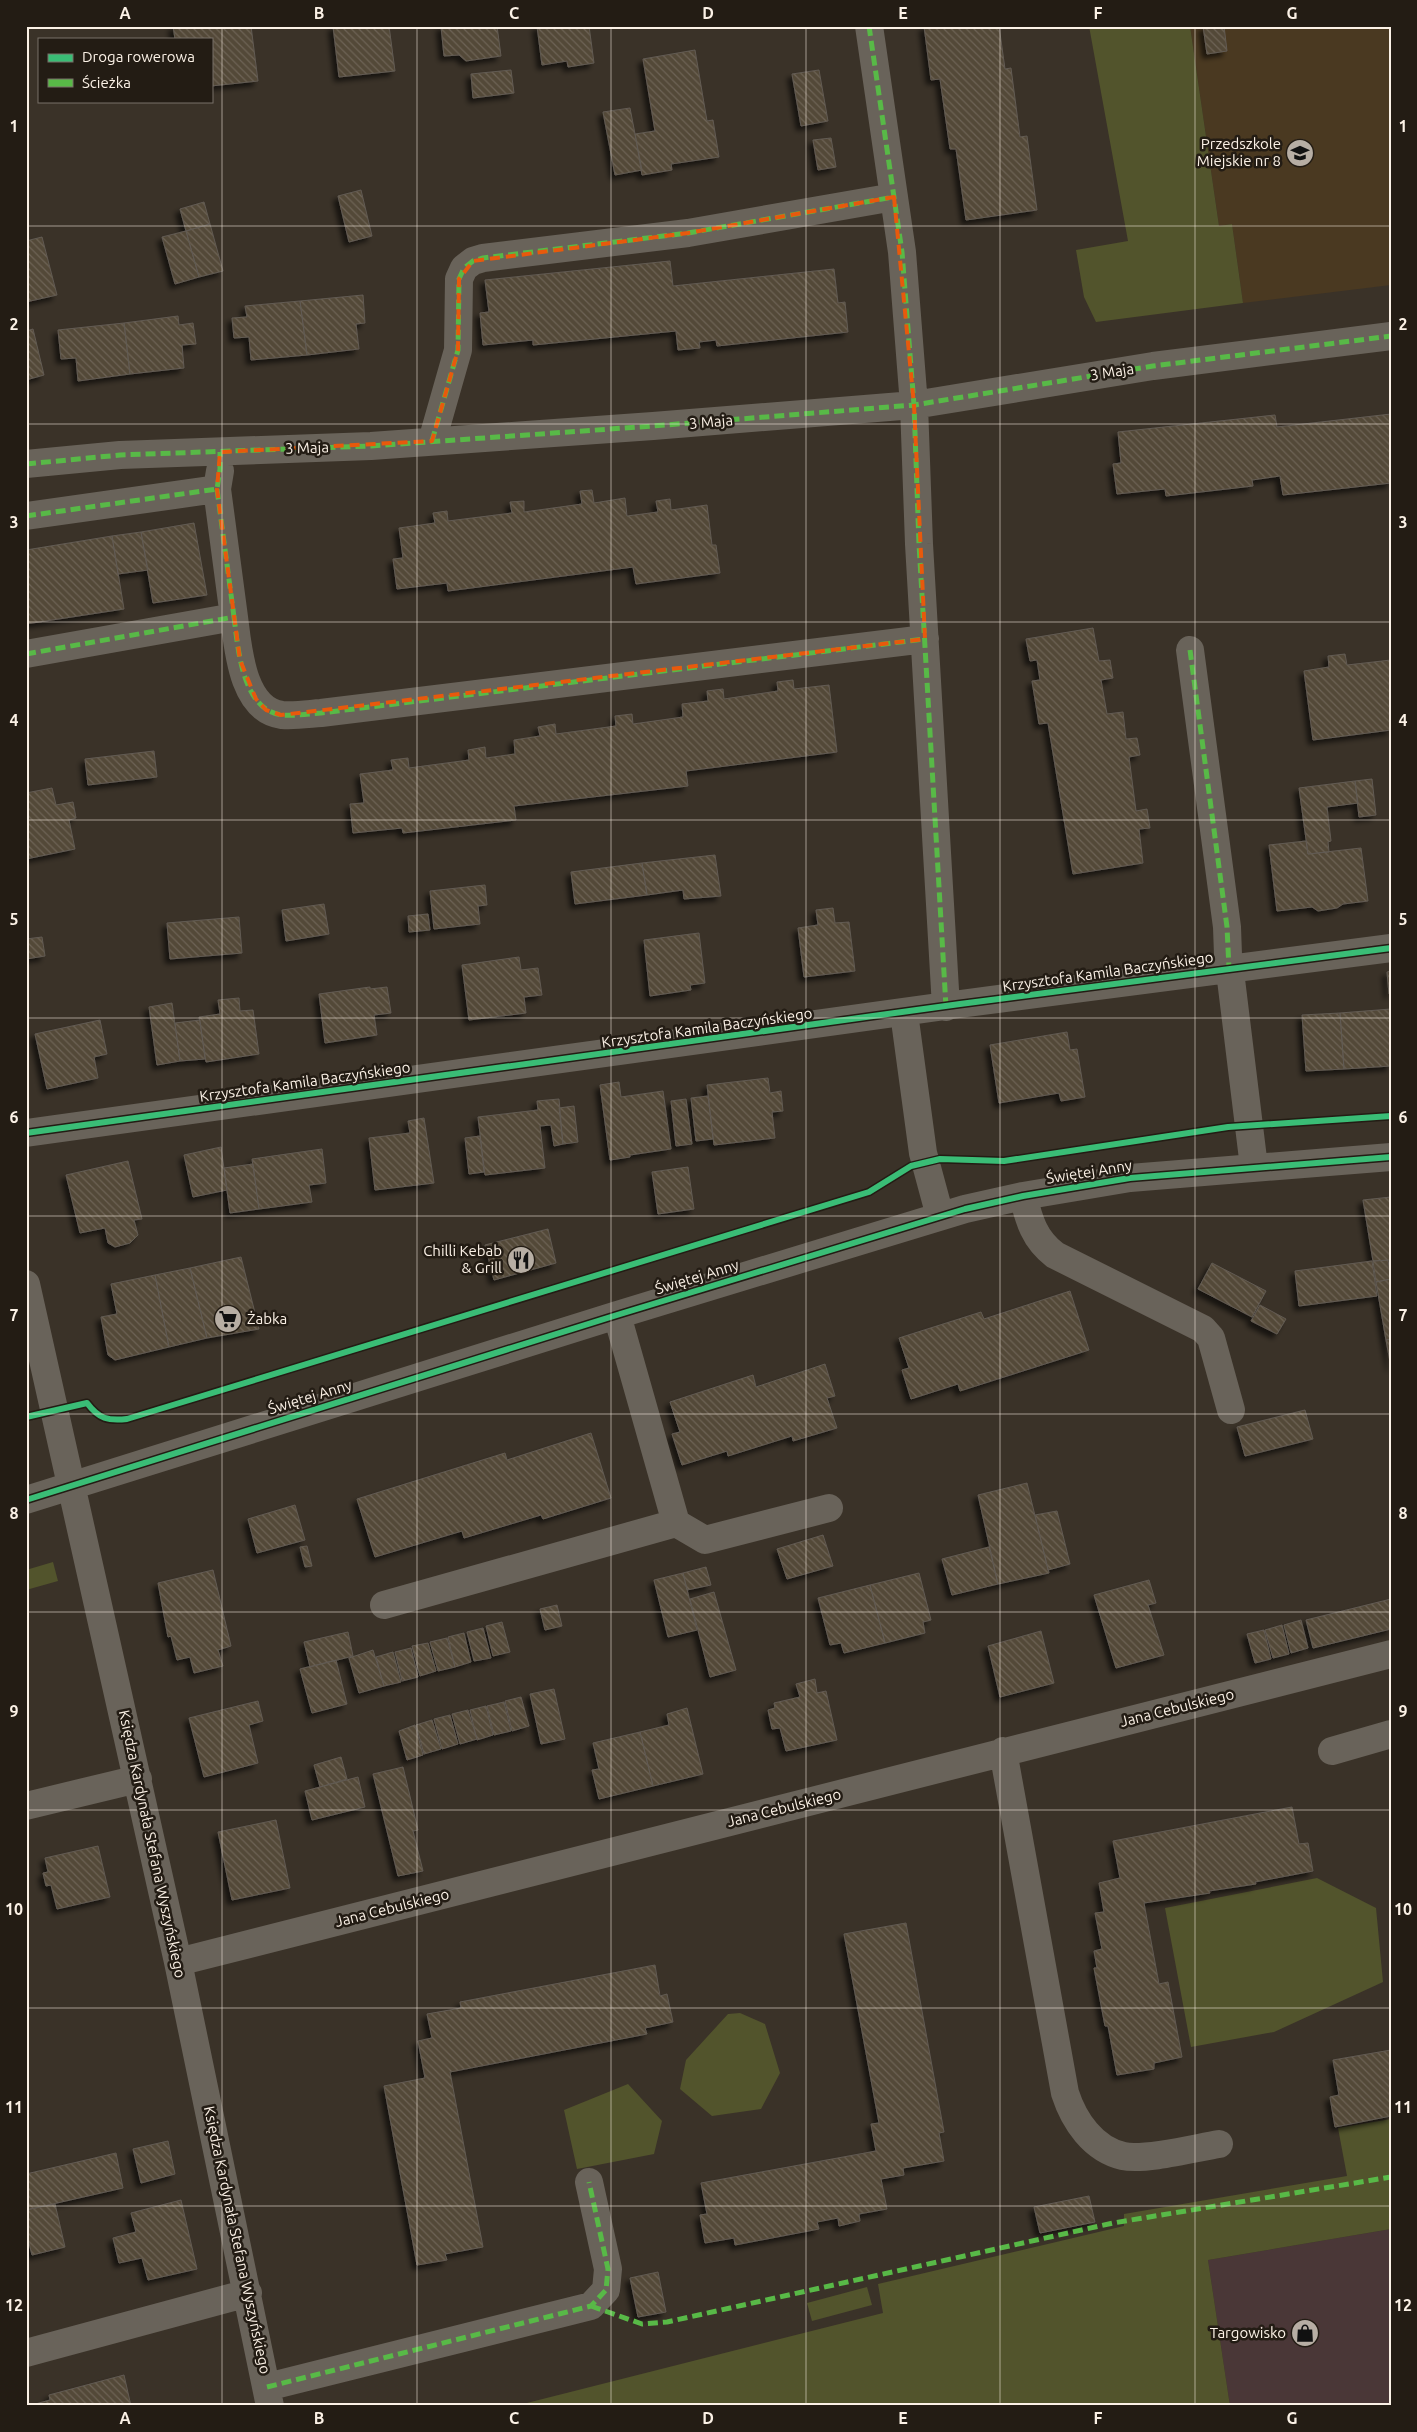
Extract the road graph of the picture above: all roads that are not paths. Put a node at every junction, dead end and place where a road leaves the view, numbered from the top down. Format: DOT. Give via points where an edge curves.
graph roads {
  1 [pos="869,26"];
  2 [pos="894,197"];
  3 [pos="1391,336"];
  4 [pos="914,405"];
  5 [pos="432,441"];
  6 [pos="220,452"];
  7 [pos="26,464"];
  8 [pos="217,489"];
  9 [pos="26,516"];
  10 [pos="234,617"];
  11 [pos="925,639"];
  12 [pos="1190,650"];
  13 [pos="26,654"];
  14 [pos="1391,948"];
  15 [pos="1229,968"];
  16 [pos="946,1007"];
  17 [pos="904,1013"];
  18 [pos="26,1133"];
  19 [pos="1391,1157"];
  20 [pos="1254,1167"];
  21 [pos="1023,1196"];
  22 [pos="940,1216"];
  23 [pos="26,1284"];
  24 [pos="617,1315"];
  25 [pos="1231,1410"];
  26 [pos="71,1486"];
  27 [pos="26,1500"];
  28 [pos="829,1508"];
  29 [pos="676,1523"];
  30 [pos="384,1605"];
  31 [pos="1391,1654"];
  32 [pos="1391,1734"];
  33 [pos="1003,1751"];
  34 [pos="1332,1751"];
  35 [pos="138,1779"];
  36 [pos="26,1806"];
  37 [pos="178,1962"];
  38 [pos="1219,2144"];
  39 [pos="589,2182"];
  40 [pos="248,2293"];
  41 [pos="26,2353"];
  42 [pos="269,2396"];
  1 -- 2 [label="street"];
  2 -- 4 [label="street" via="902,252"];
  2 -- 5 [label="street" via="688,234 473,261 464,268 459,279 458,350"];
  3 -- 4 [label="street, 3 Maja" via="1153,366"];
  4 -- 5 [label="street, 3 Maja"];
  4 -- 11 [label="street"];
  5 -- 6 [label="street, 3 Maja"];
  6 -- 7 [label="street, 3 Maja" via="120,455"];
  6 -- 8 [label="street"];
  8 -- 9 [label="street"];
  8 -- 10 [label="street"];
  10 -- 11 [label="street" via="246,681 266,710 281,715 340,711"];
  10 -- 13 [label="street"];
  11 -- 16 [label="street"];
  12 -- 15 [label="street"];
  14 -- 15 [label="street, Krzysztofa Kamila Baczyńskiego"];
  15 -- 16 [label="street, Krzysztofa Kamila Baczyńskiego"];
  15 -- 20 [label="street"];
  16 -- 17 [label="street, Krzysztofa Kamila Baczyńskiego"];
  17 -- 18 [label="street, Krzysztofa Kamila Baczyńskiego"];
  17 -- 22 [label="street" via="923,1153"];
  19 -- 20 [label="street, Świętej Anny"];
  20 -- 21 [label="street, Świętej Anny" via="1130,1178"];
  21 -- 22 [label="street, Świętej Anny"];
  21 -- 25 [label="street" via="1034,1232 1055,1255 1203,1329 1211,1338"];
  22 -- 24 [label="street, Świętej Anny"];
  23 -- 26 [label="street, Księdza Kardynała Stefana Wyszyńskiego"];
  24 -- 26 [label="street, Świętej Anny"];
  24 -- 29 [label="street"];
  26 -- 27 [label="street, Świętej Anny"];
  26 -- 35 [label="street, Księdza Kardynała Stefana Wyszyńskiego"];
  28 -- 29 [label="street" via="705,1540"];
  29 -- 30 [label="street"];
  31 -- 33 [label="street, Jana Cebulskiego"];
  32 -- 34 [label="street"];
  33 -- 37 [label="street, Jana Cebulskiego"];
  33 -- 38 [label="street" via="1065,2093 1072,2113 1098,2143 1124,2157"];
  35 -- 36 [label="street"];
  35 -- 37 [label="street, Księdza Kardynała Stefana Wyszyńskiego"];
  37 -- 40 [label="street, Księdza Kardynała Stefana Wyszyńskiego"];
  39 -- 42 [label="street" via="608,2269 606,2290 591,2306"];
  40 -- 41 [label="street"];
  40 -- 42 [label="street, Księdza Kardynała Stefana Wyszyńskiego"];
}
